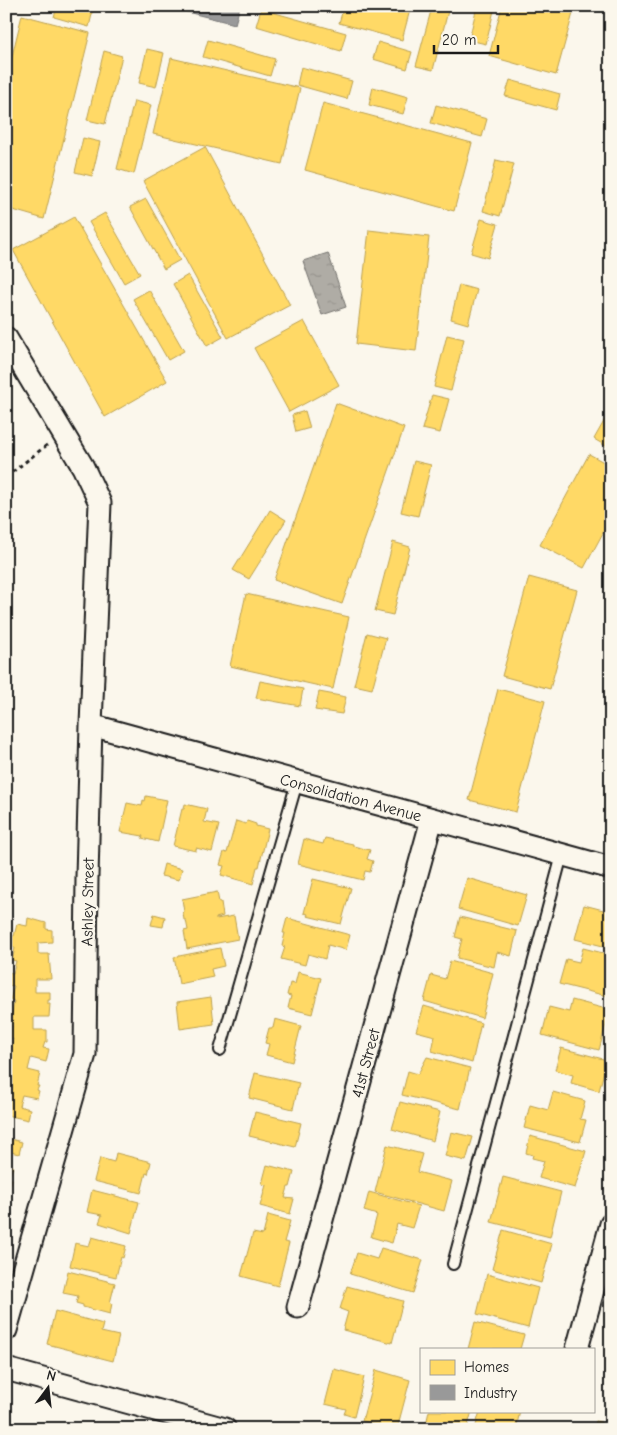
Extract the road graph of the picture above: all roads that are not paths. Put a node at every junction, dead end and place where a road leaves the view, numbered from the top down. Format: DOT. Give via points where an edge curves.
graph roads {
  1 [pos="6,338"];
  2 [pos="91,725"];
  3 [pos="297,782"];
  4 [pos="432,819"];
  5 [pos="562,855"];
  6 [pos="611,868"];
  7 [pos="220,1050"];
  8 [pos="611,1224"];
  9 [pos="453,1264"];
  10 [pos="298,1307"];
  11 [pos="6,1330"];
  12 [pos="577,1348"];
  13 [pos="6,1370"];
  14 [pos="225,1429"];
  1 -- 2 [label="street, Ashley Street" via="83,467 100,503"];
  2 -- 3 [label="street, Consolidation Avenue"];
  2 -- 11 [label="street, Ashley Street" via="85,1054"];
  3 -- 4 [label="street, Consolidation Avenue"];
  3 -- 7 [label="lane"];
  4 -- 5 [label="street, Consolidation Avenue"];
  4 -- 10 [label="street, 41st Street"];
  5 -- 6 [label="street, Consolidation Avenue"];
  5 -- 9 [label="lane"];
  8 -- 12 [label="street"];
  13 -- 14 [label="street"];
}
